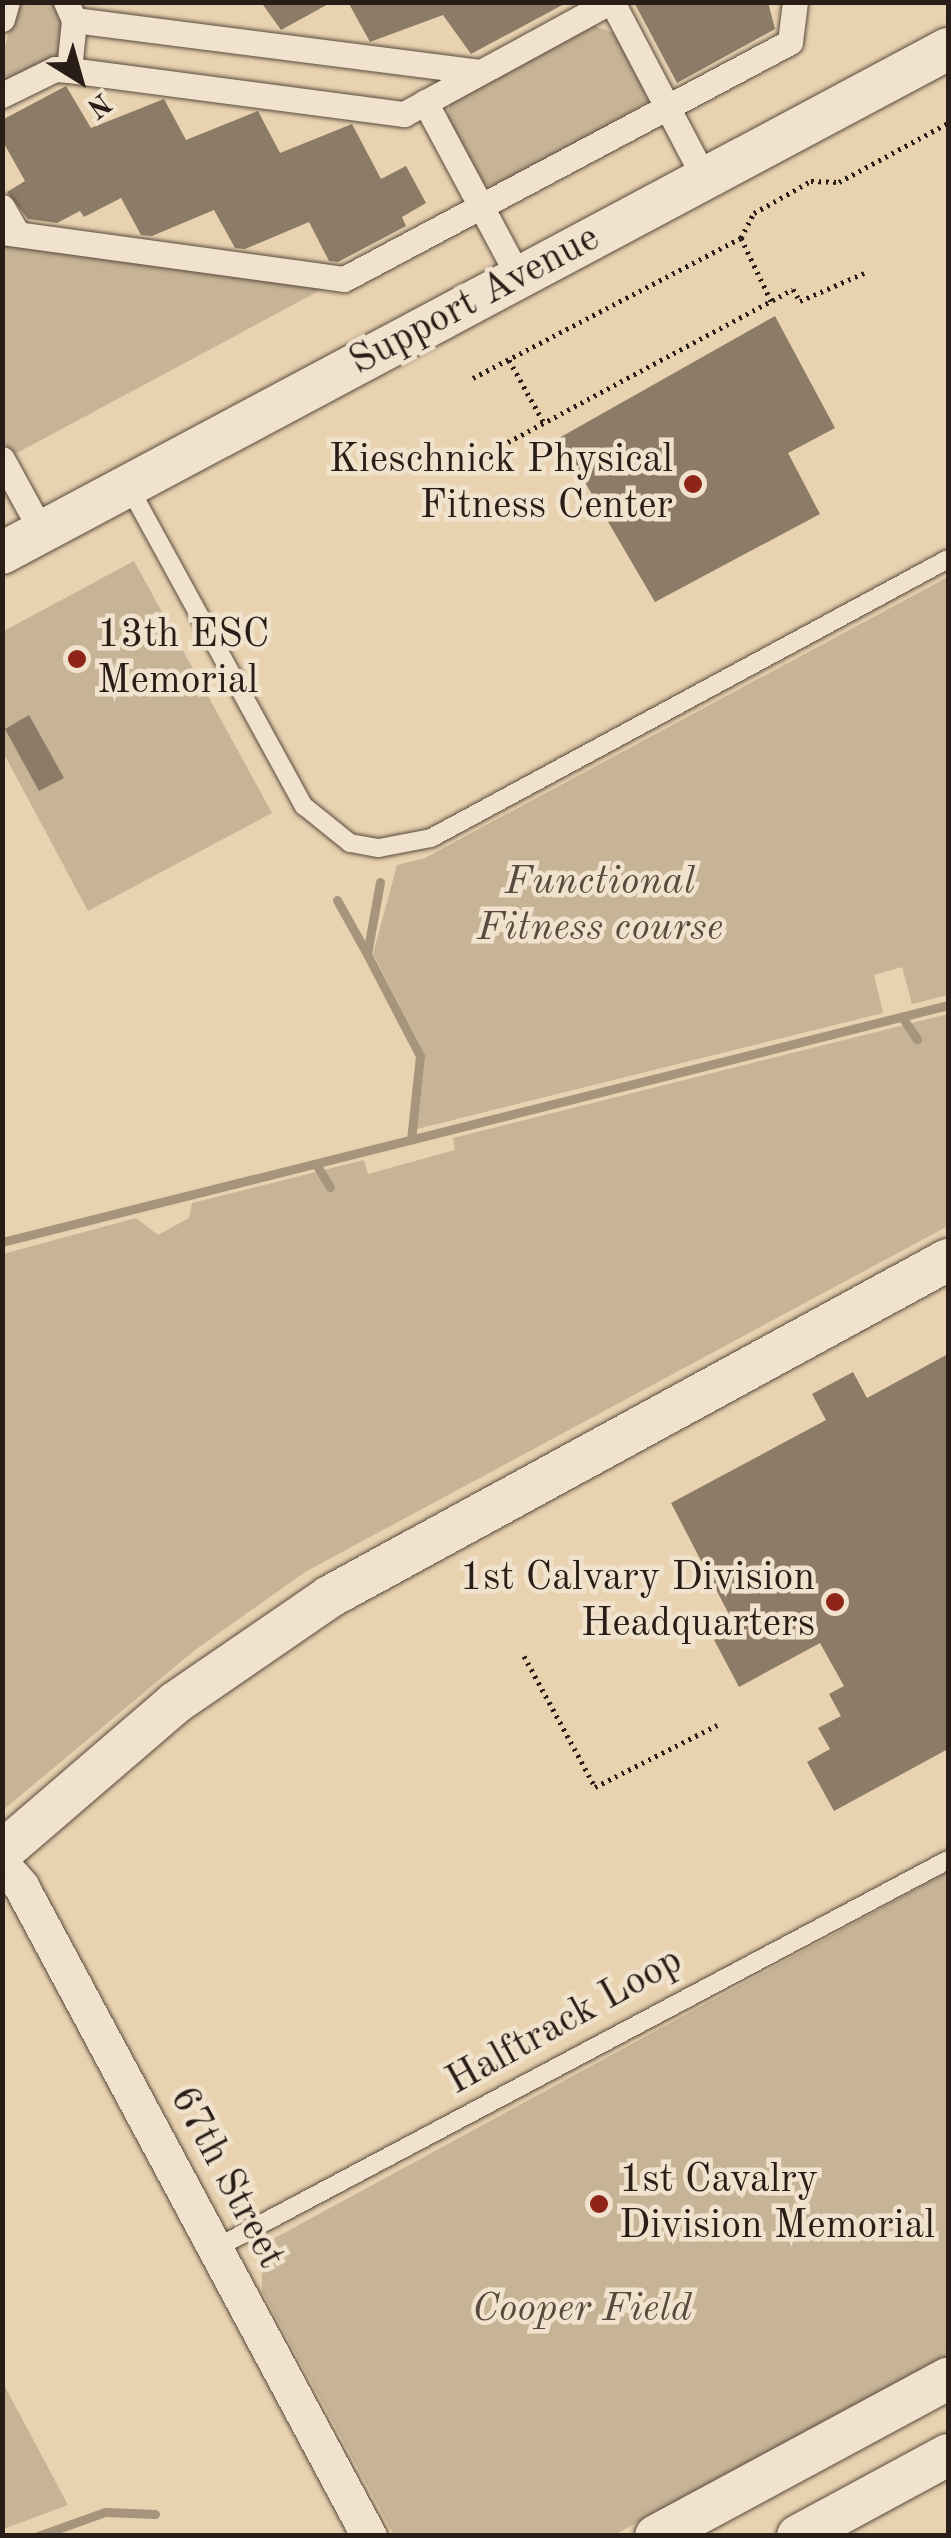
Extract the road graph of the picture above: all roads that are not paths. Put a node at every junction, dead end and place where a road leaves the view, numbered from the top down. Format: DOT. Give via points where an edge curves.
graph roads {
  1 [pos="7,2"];
  2 [pos="610,2"];
  3 [pos="796,2"];
  4 [pos="70,11"];
  5 [pos="2,20"];
  6 [pos="948,50"];
  7 [pos="70,70"];
  8 [pos="480,72"];
  9 [pos="2,95"];
  10 [pos="425,102"];
  11 [pos="667,108"];
  12 [pos="705,179"];
  13 [pos="481,206"];
  14 [pos="2,207"];
  15 [pos="10,233"];
  16 [pos="519,277"];
  17 [pos="2,460"];
  18 [pos="129,486"];
  19 [pos="42,532"];
  20 [pos="2,553"];
  21 [pos="948,558"];
  22 [pos="948,1260"];
  23 [pos="2,1852"];
  24 [pos="948,1860"];
  25 [pos="2,1864"];
  26 [pos="216,2248"];
  27 [pos="948,2379"];
  28 [pos="948,2455"];
  29 [pos="369,2536"];
  30 [pos="656,2536"];
  31 [pos="798,2536"];
  1 -- 5 [label="street"];
  2 -- 8 [label="street"];
  2 -- 11 [label="street"];
  3 -- 11 [label="street" via="790,42"];
  4 -- 7 [label="street"];
  4 -- 8 [label="street"];
  6 -- 12 [label="street, Support Avenue"];
  7 -- 9 [label="street" via="55,69"];
  7 -- 10 [label="street" via="404,114"];
  8 -- 10 [label="street"];
  10 -- 13 [label="street"];
  11 -- 12 [label="street"];
  11 -- 13 [label="street"];
  12 -- 16 [label="street, Support Avenue"];
  13 -- 15 [label="street" via="344,279"];
  13 -- 16 [label="street"];
  14 -- 15 [label="street"];
  16 -- 18 [label="street, Support Avenue"];
  17 -- 19 [label="street"];
  18 -- 19 [label="street, Support Avenue"];
  18 -- 21 [label="lane" via="304,806 350,844 379,848 431,838"];
  19 -- 20 [label="street, Support Avenue"];
  22 -- 23 [label="street" via="329,1597 176,1704"];
  24 -- 26 [label="lane, Halftrack Loop"];
  25 -- 26 [label="street, 67th Street"];
  26 -- 29 [label="street, 67th Street"];
  27 -- 30 [label="street"];
  28 -- 31 [label="street"];
}
